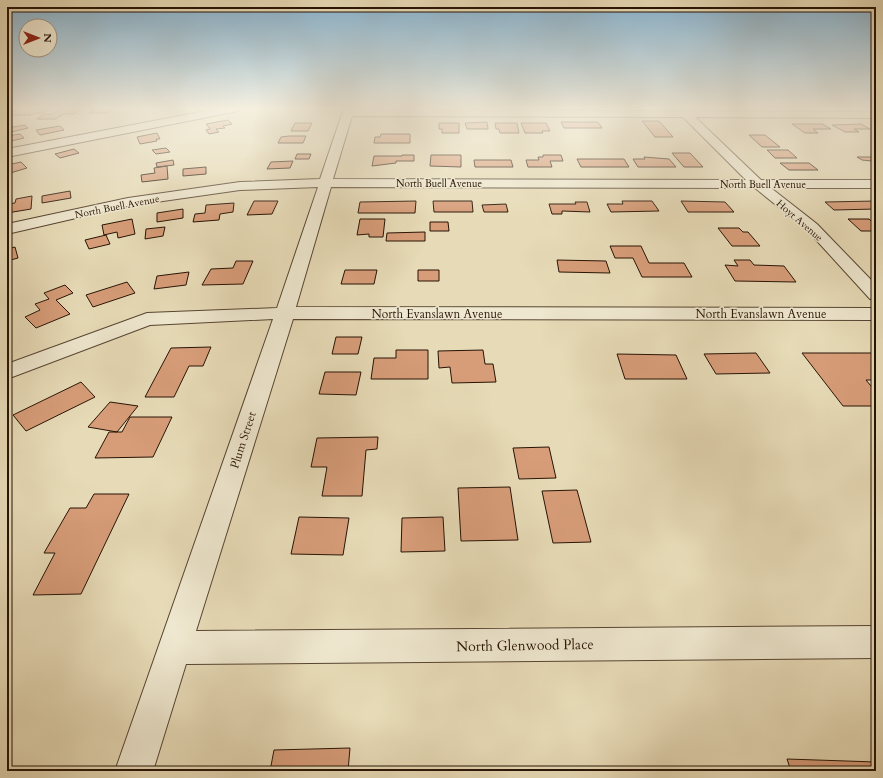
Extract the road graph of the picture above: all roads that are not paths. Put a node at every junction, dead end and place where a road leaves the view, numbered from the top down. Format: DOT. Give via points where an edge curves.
graph roads {
  1 [pos="50,144"];
  2 [pos="337,144"];
  3 [pos="716,144"];
  4 [pos="7,153"];
  5 [pos="325,183"];
  6 [pos="757,184"];
  7 [pos="876,184"];
  8 [pos="7,229"];
  9 [pos="876,295"];
  10 [pos="285,313"];
  11 [pos="876,314"];
  12 [pos="7,372"];
  13 [pos="876,642"];
  14 [pos="175,648"];
  15 [pos="134,771"];
  1 -- 4 [label="street"];
  2 -- 5 [label="street, Plum Street"];
  3 -- 6 [label="street, Hoyt Avenue"];
  5 -- 6 [label="street, North Buell Avenue"];
  5 -- 8 [label="street, North Buell Avenue" via="240,186 128,202"];
  5 -- 10 [label="street, Plum Street"];
  6 -- 7 [label="street, North Buell Avenue"];
  6 -- 9 [label="street, Hoyt Avenue" via="812,227"];
  10 -- 11 [label="street, North Evanslawn Avenue"];
  10 -- 12 [label="street, North Evanslawn Avenue" via="147,319"];
  10 -- 14 [label="street, Plum Street"];
  13 -- 14 [label="street, North Glenwood Place"];
  14 -- 15 [label="street, Plum Street"];
}
